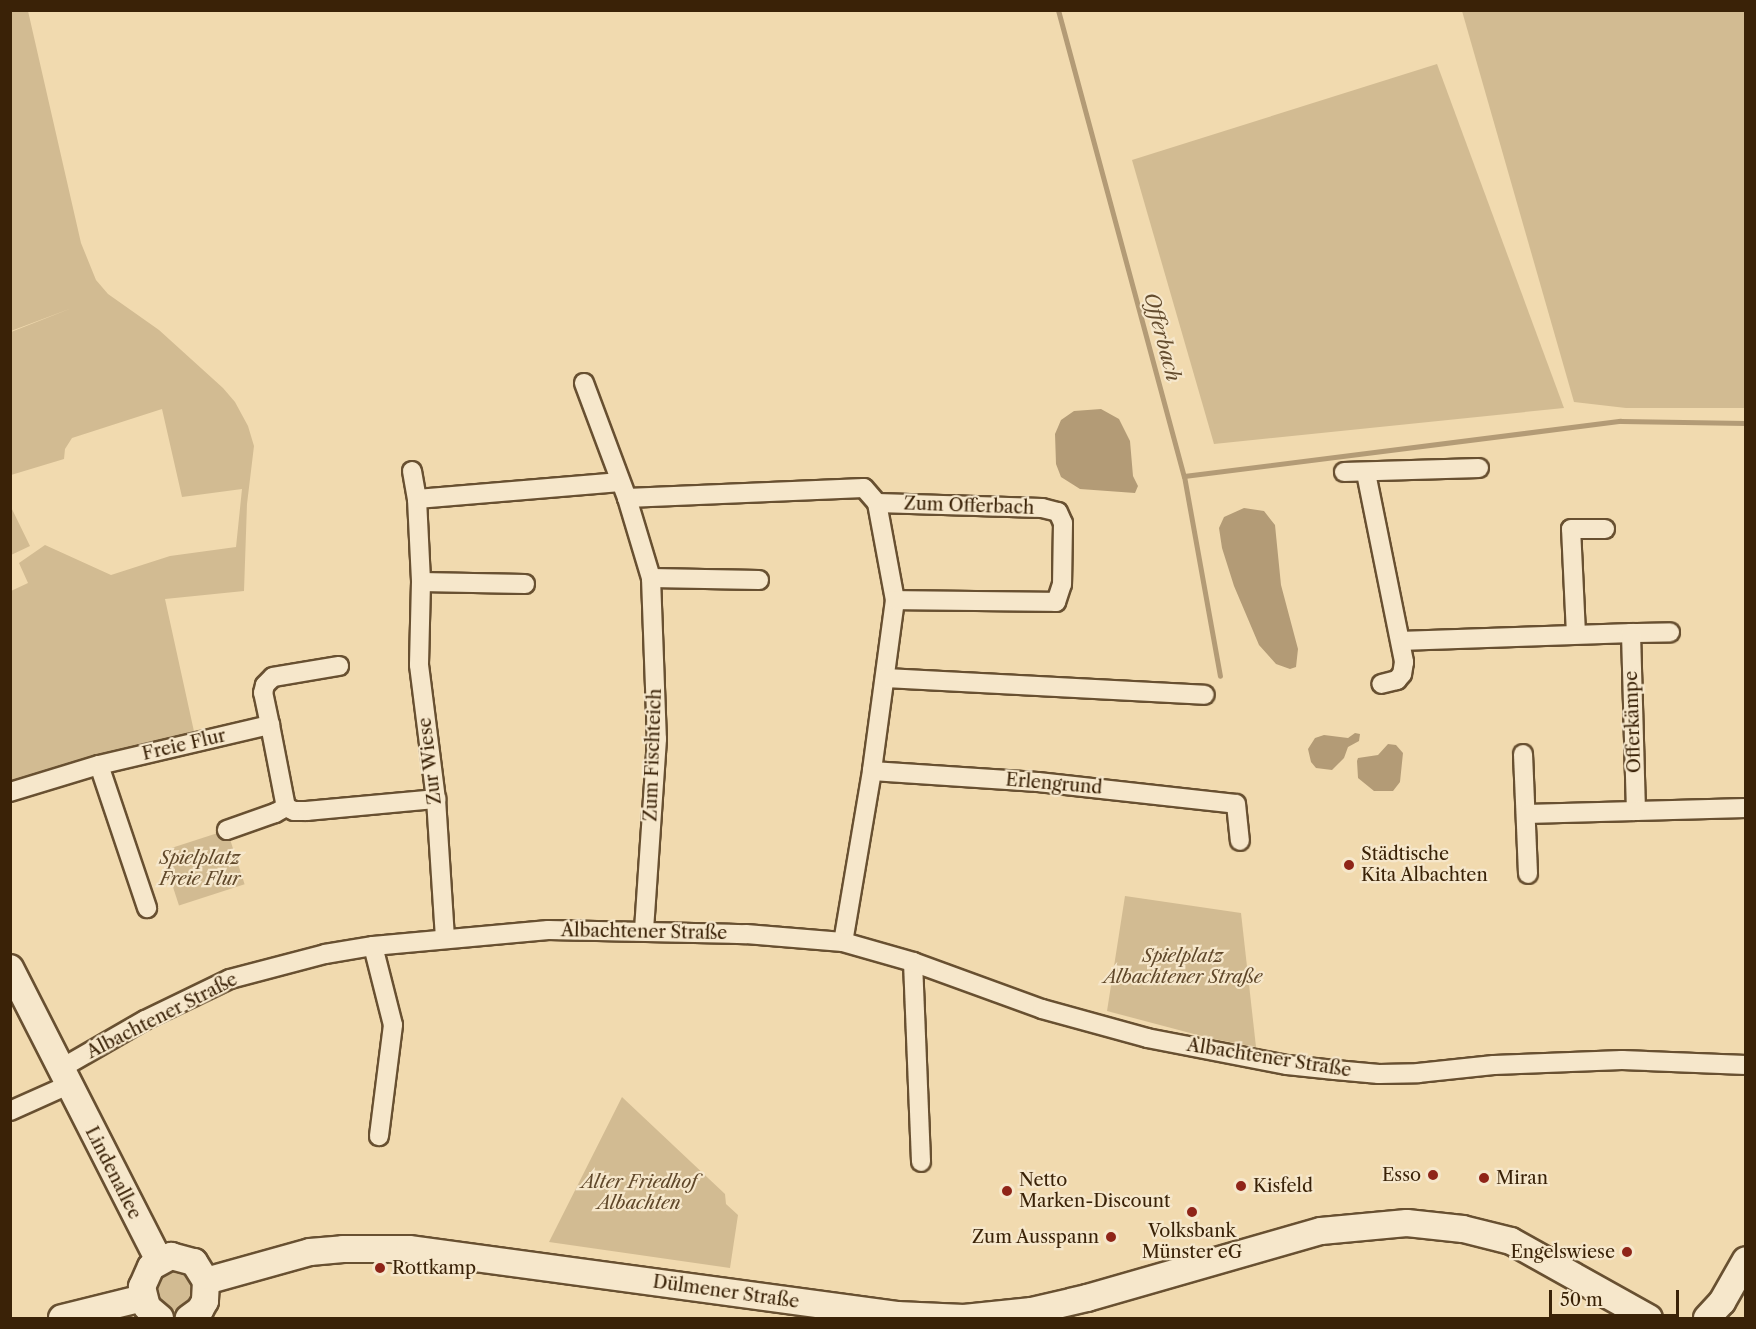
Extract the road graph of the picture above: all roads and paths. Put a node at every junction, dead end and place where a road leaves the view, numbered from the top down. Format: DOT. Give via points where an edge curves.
graph roads {
  1 [pos="584,383"];
  2 [pos="1479,468"];
  3 [pos="412,471"];
  4 [pos="1344,472"];
  5 [pos="1366,473"];
  6 [pos="623,490"];
  7 [pos="417,499"];
  8 [pos="878,503"];
  9 [pos="1605,529"];
  10 [pos="651,578"];
  11 [pos="759,580"];
  12 [pos="421,582"];
  13 [pos="525,584"];
  14 [pos="895,600"];
  15 [pos="1670,632"];
  16 [pos="1631,633"];
  17 [pos="1576,634"];
  18 [pos="1401,641"];
  19 [pos="339,666"];
  20 [pos="885,678"];
  21 [pos="1381,684"];
  22 [pos="1205,695"];
  23 [pos="270,725"];
  24 [pos="1523,754"];
  25 [pos="99,765"];
  26 [pos="872,771"];
  27 [pos="10,792"];
  28 [pos="436,799"];
  29 [pos="286,807"];
  30 [pos="1746,808"];
  31 [pos="1636,811"];
  32 [pos="1526,814"];
  33 [pos="227,830"];
  34 [pos="1240,841"];
  35 [pos="1528,874"];
  36 [pos="147,908"];
  37 [pos="644,931"];
  38 [pos="445,939"];
  39 [pos="843,942"];
  40 [pos="373,946"];
  41 [pos="913,962"];
  42 [pos="10,968"];
  43 [pos="1746,1065"];
  44 [pos="64,1077"];
  45 [pos="10,1111"];
  46 [pos="379,1136"];
  47 [pos="921,1162"];
  48 [pos="159,1260"];
  49 [pos="1746,1260"];
  50 [pos="206,1281"];
  51 [pos="143,1298"];
  52 [pos="62,1318"];
  53 [pos="160,1318"];
  54 [pos="190,1318"];
  55 [pos="1649,1318"];
  56 [pos="1707,1318"];
  1 -- 6 [label="street, Zum Fischteich"];
  2 -- 5 [label="street"];
  3 -- 7 [label="street, Zur Wiese"];
  4 -- 5 [label="street"];
  5 -- 18 [label="street"];
  6 -- 7 [label="street"];
  6 -- 8 [label="street, Zum Offerbach" via="864,488"];
  6 -- 10 [label="street, Zum Fischteich"];
  7 -- 12 [label="street, Zur Wiese"];
  8 -- 14 [label="street, Zum Offerbach"];
  8 -- 14 [label="street, Zum Offerbach" via="1042,508 1058,512 1063,523 1062,584 1056,602"];
  9 -- 17 [label="street" via="1571,529"];
  10 -- 11 [label="street"];
  10 -- 37 [label="street, Zum Fischteich" via="657,739"];
  12 -- 13 [label="street"];
  12 -- 28 [label="street, Zur Wiese" via="419,664"];
  14 -- 20 [label="street, Zum Offerbach"];
  15 -- 16 [label="street"];
  16 -- 17 [label="street"];
  16 -- 31 [label="street, Offerkämpe"];
  17 -- 18 [label="street"];
  18 -- 21 [label="street" via="1402,674 1397,680"];
  19 -- 23 [label="street" via="273,677 263,693"];
  20 -- 22 [label="street"];
  20 -- 26 [label="street, Zum Offerbach"];
  23 -- 25 [label="street, Freie Flur"];
  23 -- 29 [label="street"];
  24 -- 32 [label="street"];
  25 -- 27 [label="street, Freie Flur"];
  25 -- 36 [label="street"];
  26 -- 34 [label="street, Erlengrund" via="1038,782 1236,804"];
  26 -- 39 [label="street, Zum Offerbach"];
  28 -- 29 [label="street" via="307,812"];
  28 -- 38 [label="street, Zur Wiese"];
  29 -- 33 [label="street"];
  30 -- 31 [label="street"];
  31 -- 32 [label="street"];
  32 -- 35 [label="street"];
  37 -- 38 [label="street, Albachtener Straße" via="548,930"];
  37 -- 39 [label="street, Albachtener Straße"];
  38 -- 40 [label="street, Albachtener Straße"];
  39 -- 41 [label="street, Albachtener Straße"];
  40 -- 44 [label="street, Albachtener Straße" via="230,979 145,1020"];
  40 -- 46 [label="street" via="393,1025"];
  41 -- 43 [label="street, Albachtener Straße" via="1042,1009 1147,1038 1297,1066 1379,1074 1622,1060"];
  41 -- 47 [label="street"];
  42 -- 44 [label="main road, Lindenallee"];
  44 -- 45 [label="street"];
  44 -- 48 [label="main road, Lindenallee"];
  48 -- 50 [label="main road" via="183,1257 194,1262"];
  48 -- 51 [label="main road" via="144,1276"];
  49 -- 56 [label="main road" via="1722,1302"];
  50 -- 54 [label="main road" via="205,1301"];
  50 -- 55 [label="main road, Dülmener Straße" via="310,1252 409,1249 897,1315 964,1318 1032,1311 1087,1298 1321,1231 1407,1223 1463,1229 1511,1241"];
  51 -- 52 [label="main road"];
  51 -- 53 [label="main road"];
}
